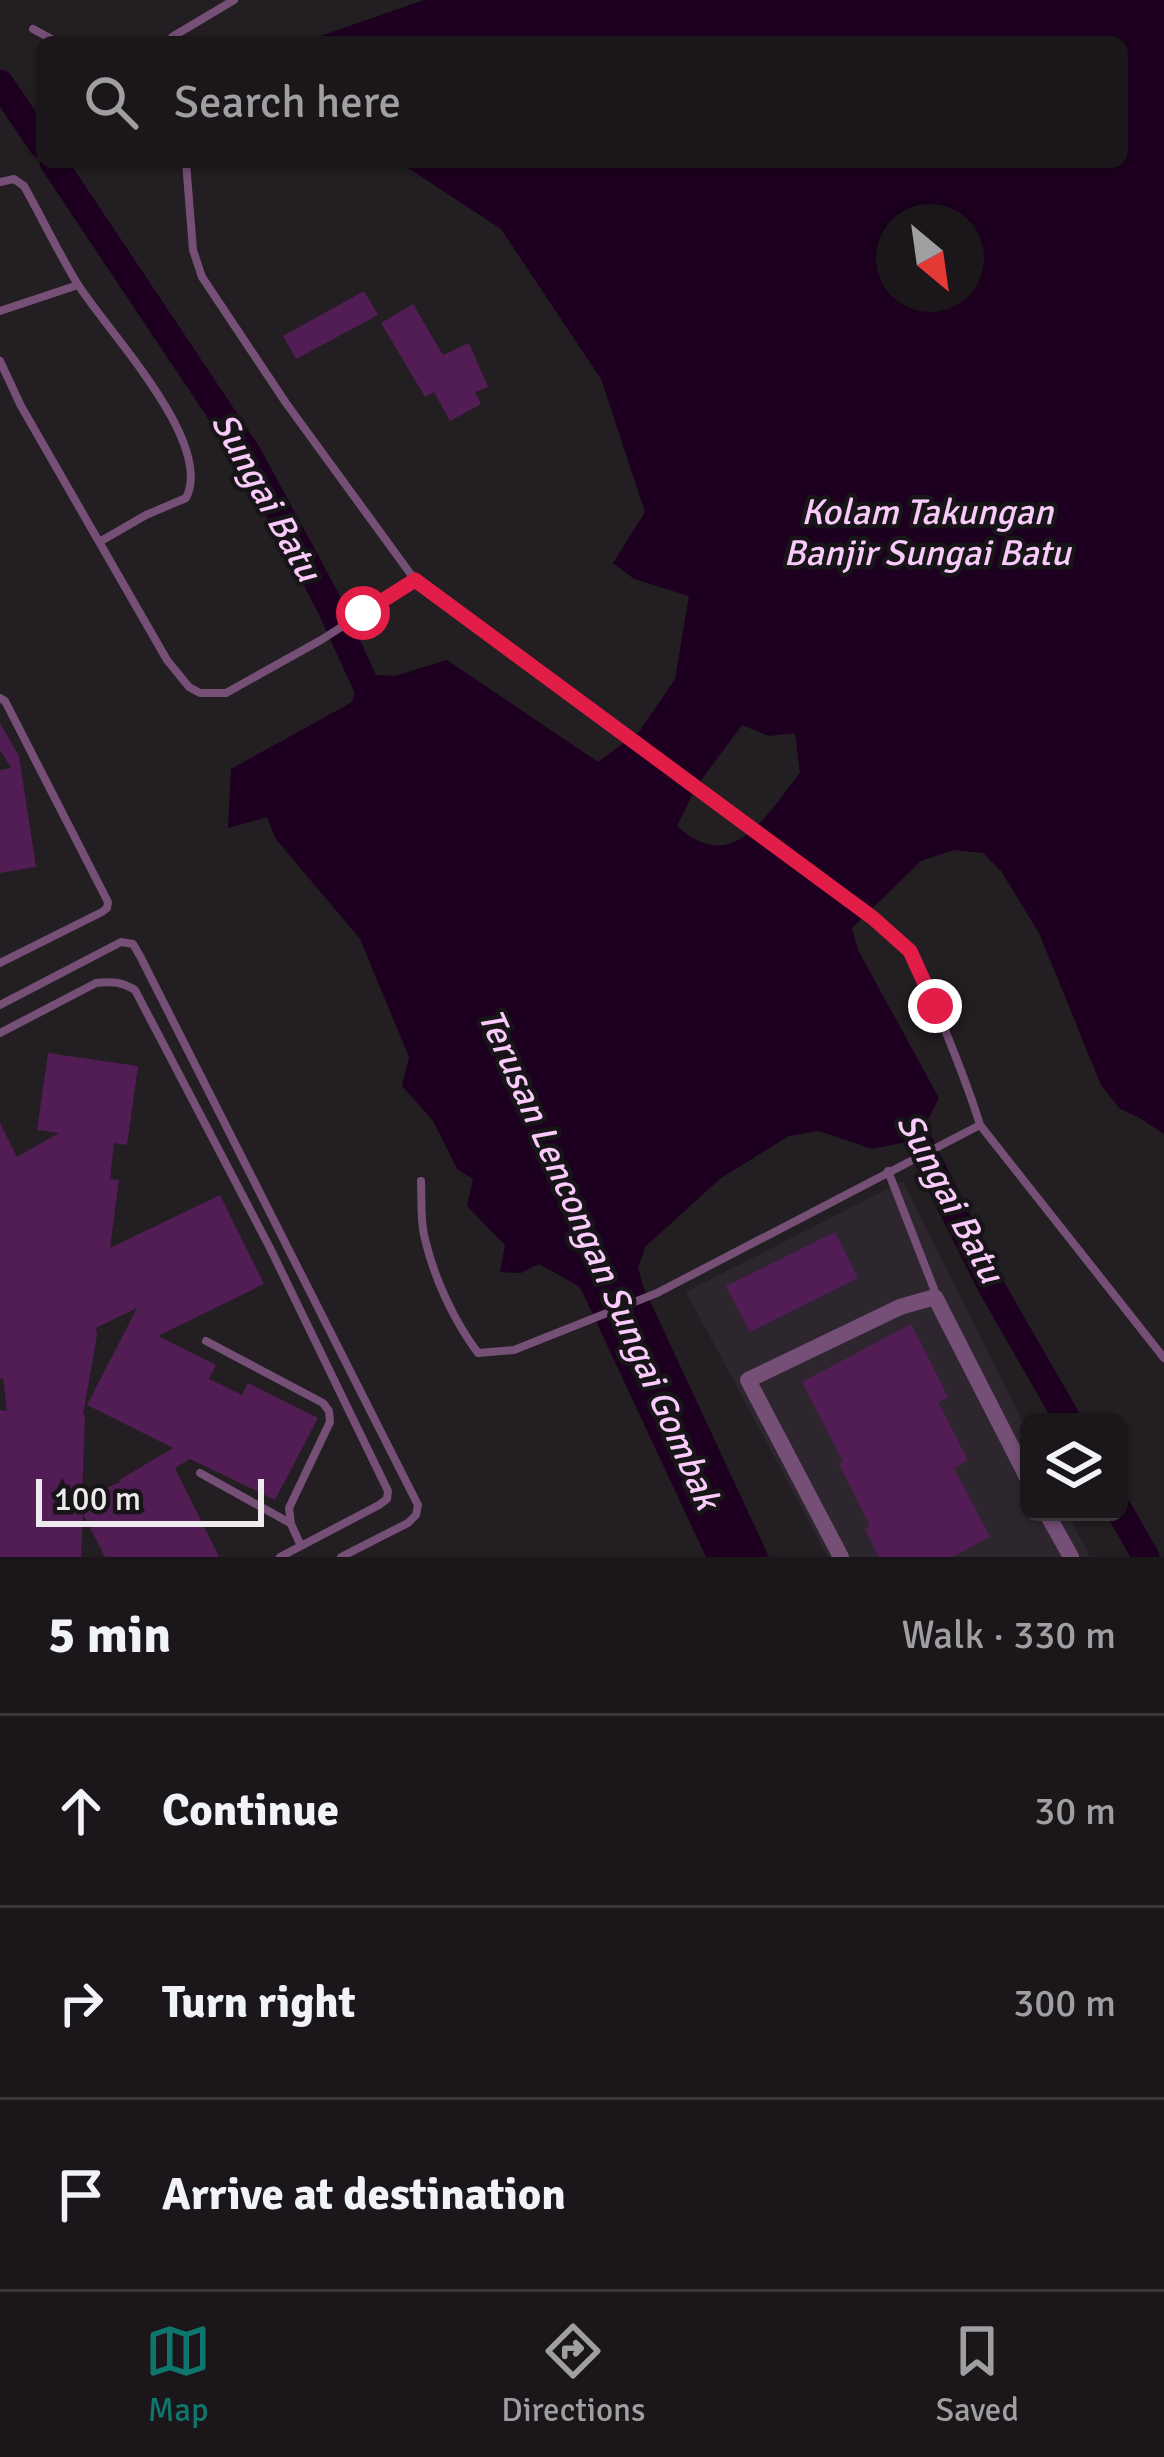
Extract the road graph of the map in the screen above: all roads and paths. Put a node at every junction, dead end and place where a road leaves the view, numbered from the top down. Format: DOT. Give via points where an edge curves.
graph roads {
  1 [pos="234,0"];
  2 [pos="33,29"];
  3 [pos="46,36"];
  4 [pos="176,36"];
  5 [pos="186,168"];
  6 [pos="0,182"];
  7 [pos="78,285"];
  8 [pos="0,311"];
  9 [pos="0,362"];
  10 [pos="100,541"];
  11 [pos="415,580"];
  12 [pos="0,698"];
  13 [pos="0,963"];
  14 [pos="0,1005"];
  15 [pos="0,1033"];
  16 [pos="980,1125"];
  17 [pos="888,1171"];
  18 [pos="421,1181"];
  19 [pos="935,1297"];
  20 [pos="206,1341"];
  21 [pos="1164,1358"];
  22 [pos="1020,1463"];
  23 [pos="200,1472"];
  24 [pos="1051,1521"];
  25 [pos="291,1524"];
  26 [pos="301,1546"];
  27 [pos="280,1557"];
  28 [pos="341,1557"];
  29 [pos="841,1557"];
  30 [pos="1071,1557"];
  1 -- 4 [label="lane"];
  2 -- 3 [label="lane"];
  5 -- 11 [label="lane" via="193,250 207,287"];
  6 -- 7 [label="lane" via="24,186"];
  7 -- 8 [label="lane"];
  7 -- 10 [label="lane" via="171,415 191,478 186,498"];
  9 -- 10 [label="lane"];
  10 -- 11 [label="lane" via="178,677 200,693 226,693"];
  11 -- 16 [label="lane" via="901,941"];
  12 -- 13 [label="lane" via="108,902 103,912"];
  14 -- 28 [label="lane" via="122,942 133,944 418,1505 408,1523"];
  15 -- 26 [label="lane" via="97,983 135,991 388,1491 379,1505"];
  16 -- 17 [label="lane"];
  16 -- 21 [label="lane"];
  17 -- 18 [label="lane" via="657,1293 514,1350 478,1353 434,1270"];
  17 -- 19 [label="lane"];
  19 -- 22 [label="street"];
  19 -- 29 [label="street" via="748,1380"];
  20 -- 25 [label="lane" via="329,1411 290,1508"];
  23 -- 25 [label="lane"];
  24 -- 30 [label="street"];
  25 -- 26 [label="lane"];
  26 -- 27 [label="lane"];
}
